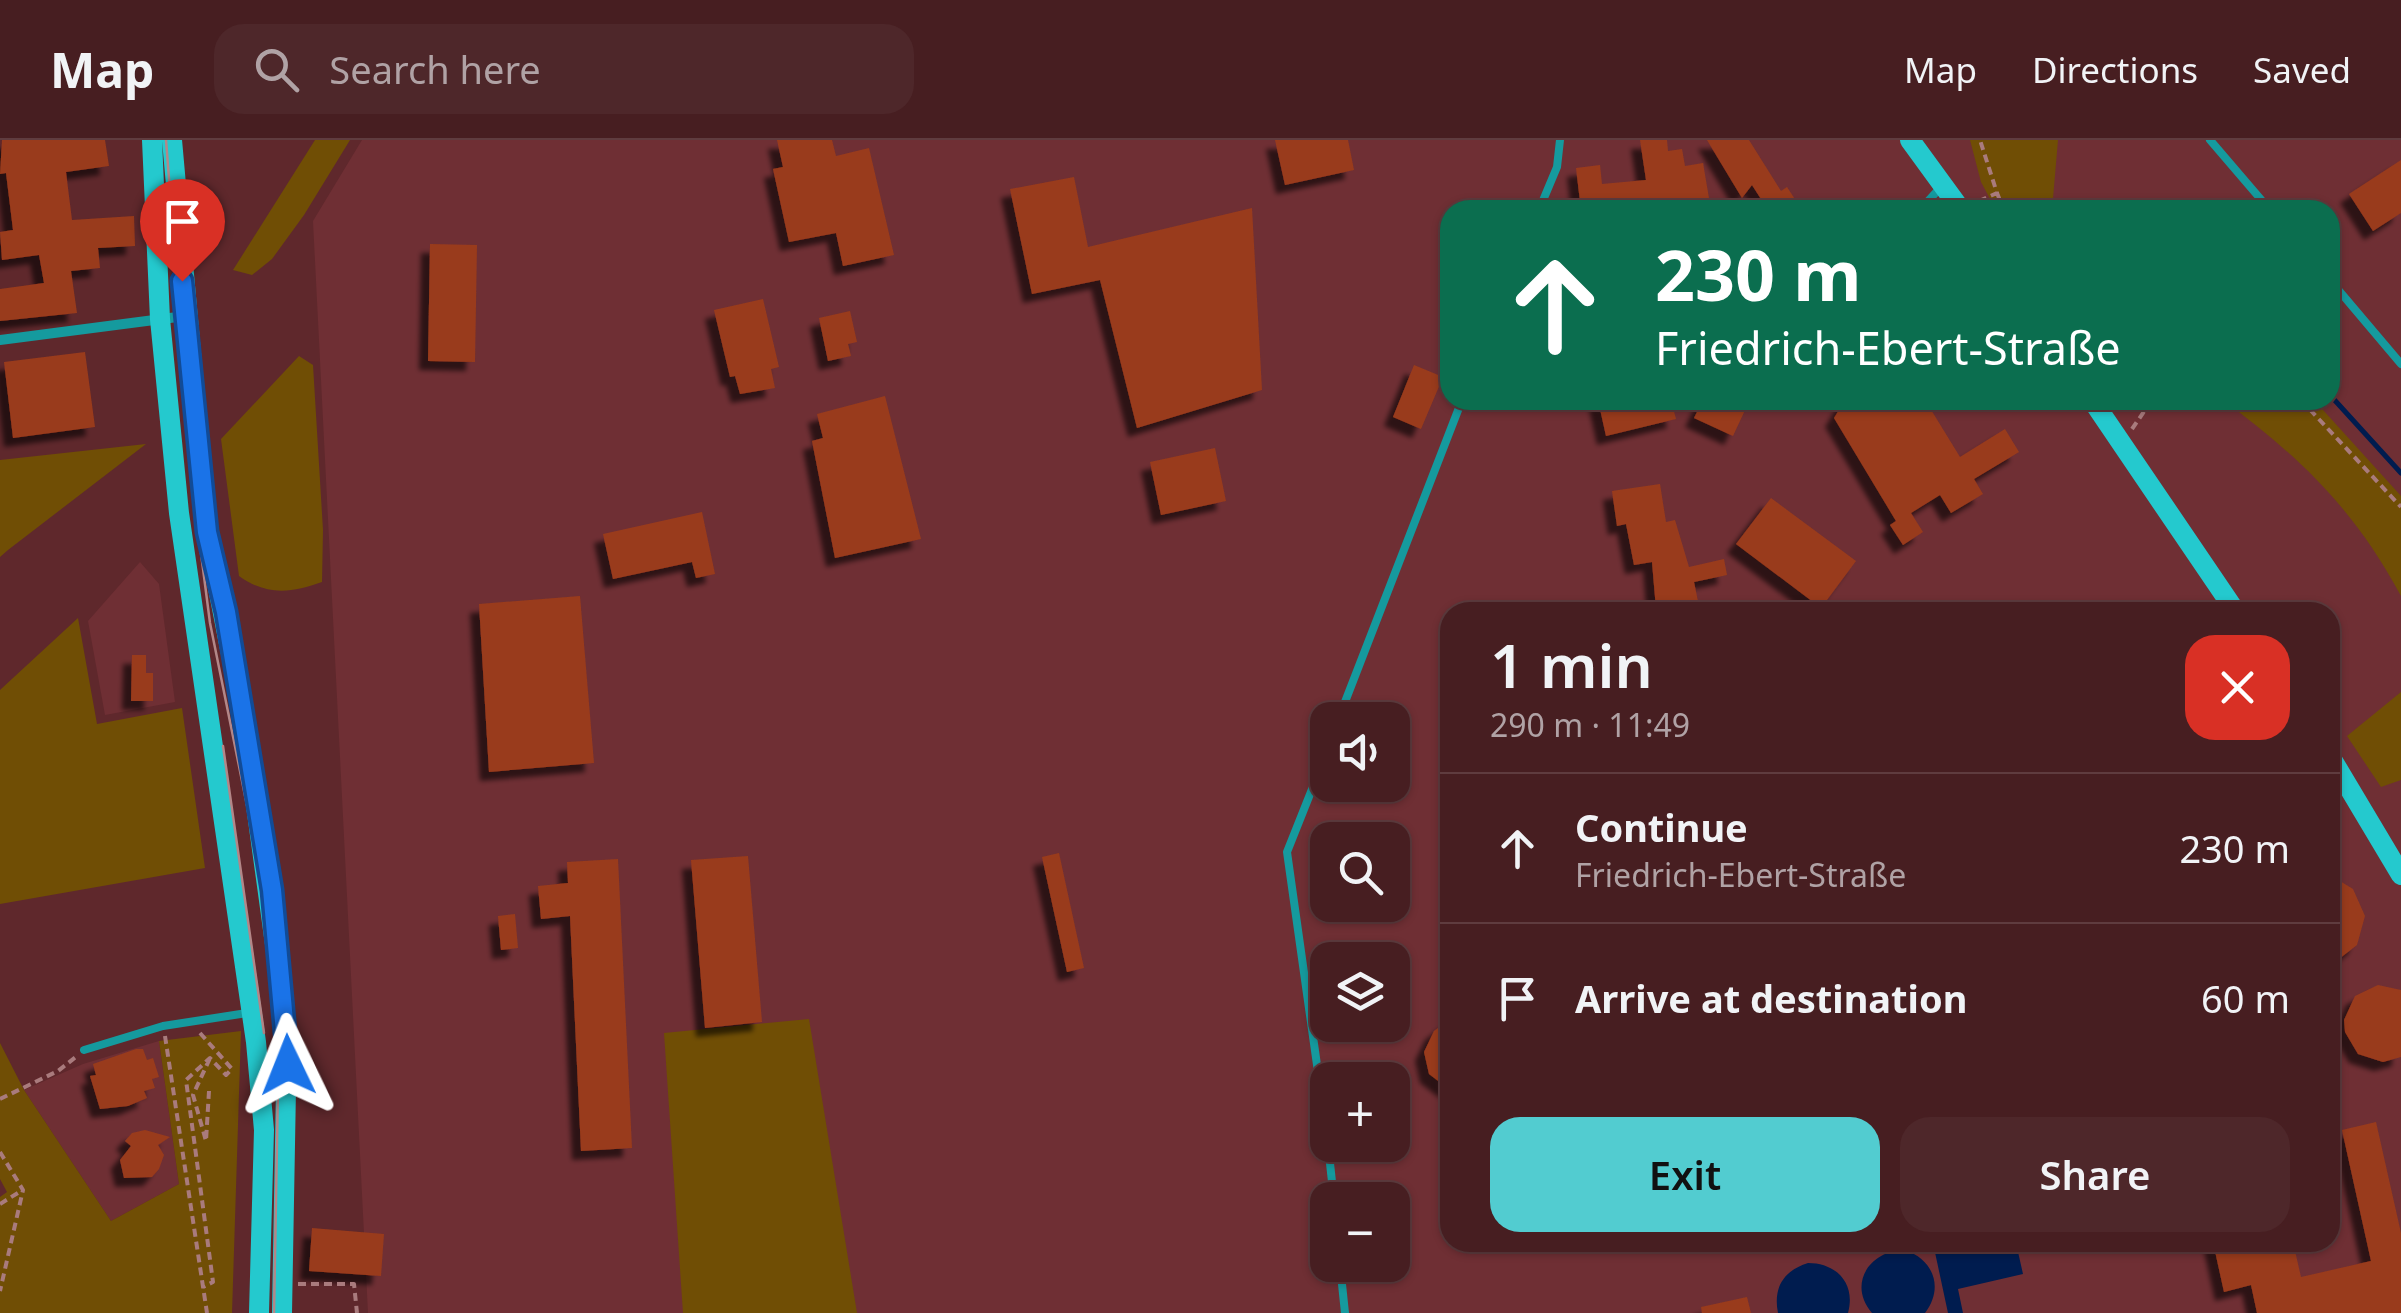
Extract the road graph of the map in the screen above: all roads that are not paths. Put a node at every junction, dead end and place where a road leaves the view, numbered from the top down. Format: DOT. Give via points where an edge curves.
graph roads {
  1 [pos="152,140"];
  2 [pos="172,140"];
  3 [pos="1560,140"];
  4 [pos="1910,140"];
  5 [pos="2210,140"];
  6 [pos="1943,185"];
  7 [pos="1543,200"];
  8 [pos="1929,200"];
  9 [pos="1961,200"];
  10 [pos="2261,200"];
  11 [pos="2340,292"];
  12 [pos="185,316"];
  13 [pos="160,319"];
  14 [pos="0,340"];
  15 [pos="2401,364"];
  16 [pos="1458,410"];
  17 [pos="2098,410"];
  18 [pos="2229,602"];
  19 [pos="1345,702"];
  20 [pos="2340,773"];
  21 [pos="1310,795"];
  22 [pos="2401,875"];
  23 [pos="252,1012"];
  24 [pos="84,1050"];
  25 [pos="1317,1062"];
  26 [pos="1342,1282"];
  27 [pos="259,1313"];
  28 [pos="282,1313"];
  29 [pos="1345,1313"];
  1 -- 13 [label="main road"];
  2 -- 12 [label="main road"];
  3 -- 7 [label="lane"];
  4 -- 6 [label="main road"];
  5 -- 10 [label="lane"];
  6 -- 8 [label="lane"];
  6 -- 9 [label="main road"];
  11 -- 15 [label="lane"];
  12 -- 13 [label="street"];
  12 -- 28 [label="main road" via="207,532 272,890 288,1032"];
  13 -- 14 [label="street"];
  13 -- 23 [label="main road" via="201,676"];
  16 -- 19 [label="lane"];
  17 -- 18 [label="main road"];
  20 -- 22 [label="main road"];
  21 -- 25 [label="lane" via="1288,852"];
  23 -- 24 [label="lane" via="163,1026"];
  23 -- 27 [label="main road" via="264,1130"];
  26 -- 29 [label="lane"];
}
